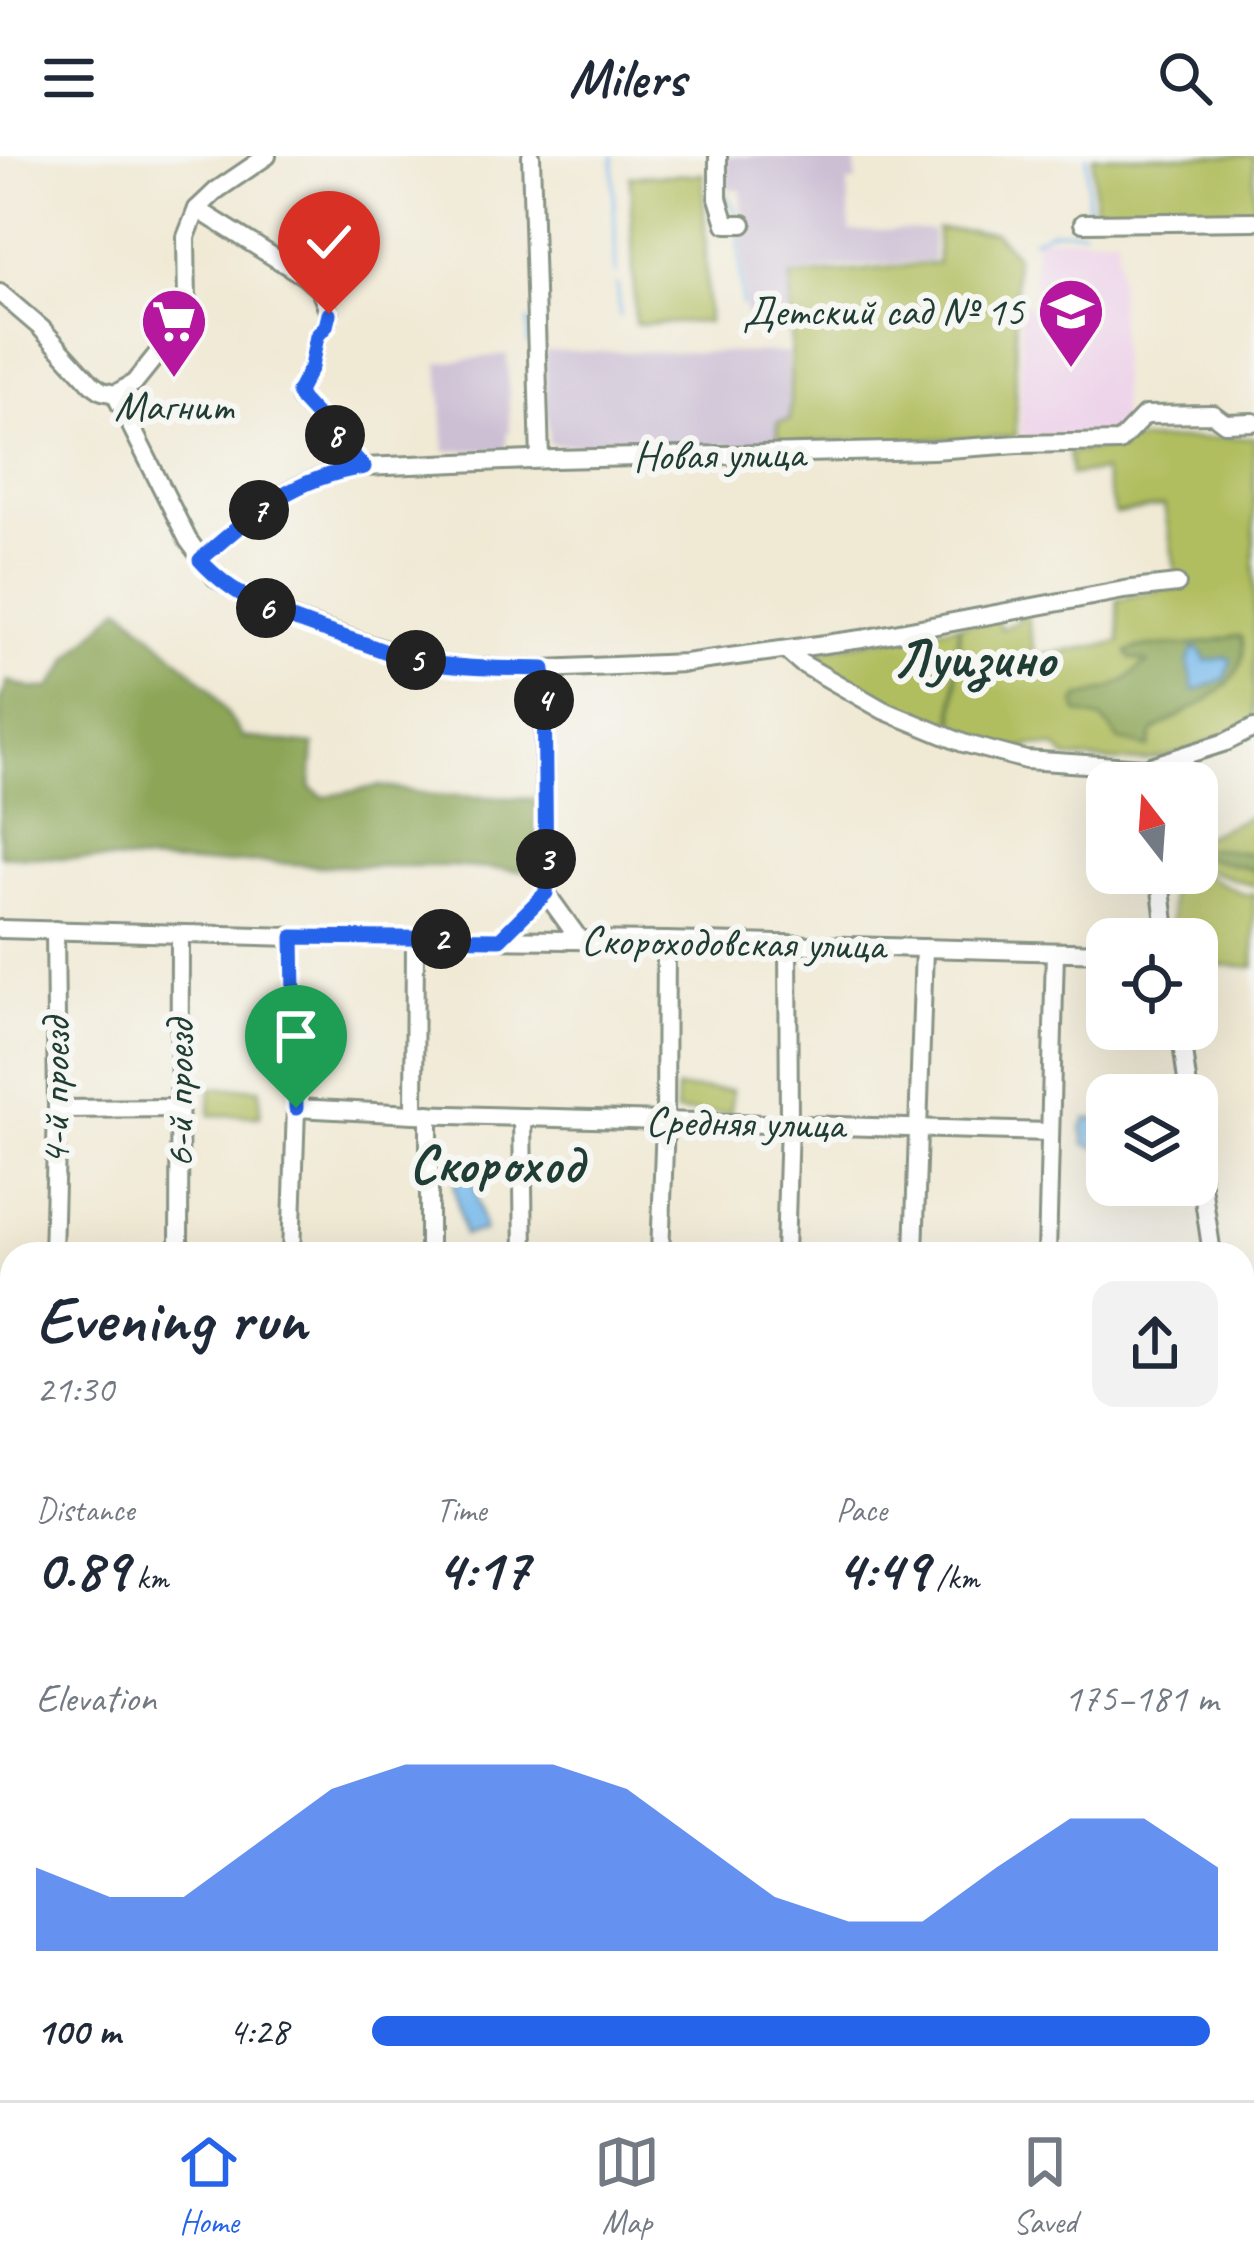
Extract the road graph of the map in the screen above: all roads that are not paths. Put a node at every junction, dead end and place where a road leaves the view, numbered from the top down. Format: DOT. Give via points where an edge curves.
graph roads {
  1 [pos="267,156"];
  2 [pos="531,156"];
  3 [pos="718,156"];
  4 [pos="197,209"];
  5 [pos="1254,221"];
  6 [pos="1083,223"];
  7 [pos="743,224"];
  8 [pos="0,293"];
  9 [pos="115,394"];
  10 [pos="1252,422"];
  11 [pos="541,459"];
  12 [pos="364,467"];
  13 [pos="200,560"];
  14 [pos="1177,584"];
  15 [pos="787,651"];
  16 [pos="544,669"];
  17 [pos="1254,728"];
  18 [pos="1178,762"];
  19 [pos="1086,768"];
  20 [pos="546,893"];
  21 [pos="0,929"];
  22 [pos="55,930"];
  23 [pos="180,934"];
  24 [pos="293,937"];
  25 [pos="415,938"];
  26 [pos="500,939"];
  27 [pos="579,939"];
  28 [pos="666,940"];
  29 [pos="788,944"];
  30 [pos="924,948"];
  31 [pos="1055,952"];
  32 [pos="1086,953"];
  33 [pos="57,1108"];
  34 [pos="178,1108"];
  35 [pos="296,1108"];
  36 [pos="422,1114"];
  37 [pos="522,1117"];
  38 [pos="665,1122"];
  39 [pos="789,1123"];
  40 [pos="919,1127"];
  41 [pos="1050,1132"];
  42 [pos="1205,1206"];
  43 [pos="53,1242"];
  44 [pos="178,1242"];
  45 [pos="291,1242"];
  46 [pos="428,1242"];
  47 [pos="524,1242"];
  48 [pos="660,1242"];
  49 [pos="785,1242"];
  50 [pos="914,1242"];
  51 [pos="1048,1242"];
  52 [pos="1210,1242"];
  1 -- 4 [label="street"];
  2 -- 11 [label="street"];
  3 -- 7 [label="street" via="726,224"];
  4 -- 9 [label="street" via="186,237 187,307 179,327 134,383"];
  4 -- 12 [label="street" via="320,290 329,314 298,392"];
  5 -- 6 [label="street"];
  8 -- 9 [label="street" via="92,384"];
  9 -- 13 [label="street"];
  10 -- 11 [label="street, Новая улица" via="1145,416 1119,442 1102,443"];
  11 -- 12 [label="street, Новая улица"];
  12 -- 13 [label="street, Новая улица" via="286,492"];
  13 -- 16 [label="street" via="253,602 421,662"];
  14 -- 15 [label="street"];
  15 -- 16 [label="street"];
  15 -- 19 [label="street" via="883,710 963,743"];
  16 -- 20 [label="street"];
  17 -- 18 [label="street"];
  20 -- 26 [label="street"];
  20 -- 27 [label="street"];
  21 -- 22 [label="street, Скороходовская улица"];
  22 -- 23 [label="street, Скороходовская улица"];
  22 -- 33 [label="street, 4-й проезд"];
  23 -- 24 [label="street, Скороходовская улица"];
  23 -- 34 [label="street, 6-й проезд"];
  24 -- 25 [label="street, Скороходовская улица"];
  24 -- 35 [label="street"];
  25 -- 26 [label="street, Скороходовская улица"];
  25 -- 36 [label="street"];
  26 -- 27 [label="street, Скороходовская улица"];
  27 -- 28 [label="street, Скороходовская улица"];
  28 -- 29 [label="street, Скороходовская улица"];
  28 -- 38 [label="street"];
  29 -- 30 [label="street, Скороходовская улица"];
  29 -- 39 [label="street"];
  30 -- 31 [label="street, Скороходовская улица"];
  30 -- 40 [label="street"];
  31 -- 32 [label="street, Скороходовская улица"];
  31 -- 41 [label="street"];
  33 -- 34 [label="street"];
  33 -- 43 [label="street, 4-й проезд"];
  34 -- 44 [label="street, 6-й проезд"];
  35 -- 36 [label="street, Средняя улица"];
  35 -- 45 [label="street"];
  36 -- 37 [label="street, Средняя улица"];
  36 -- 46 [label="street"];
  37 -- 38 [label="street, Средняя улица"];
  37 -- 47 [label="street"];
  38 -- 39 [label="street, Средняя улица"];
  38 -- 48 [label="street"];
  39 -- 40 [label="street, Средняя улица"];
  39 -- 49 [label="street"];
  40 -- 41 [label="street, Средняя улица"];
  40 -- 50 [label="street"];
  41 -- 51 [label="street"];
  42 -- 52 [label="street"];
}
